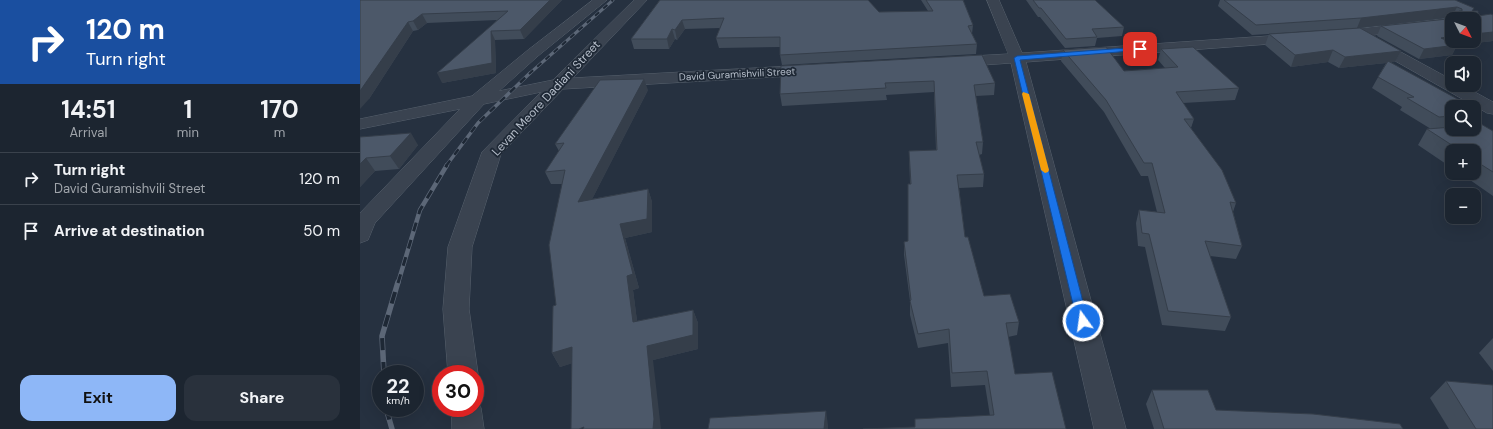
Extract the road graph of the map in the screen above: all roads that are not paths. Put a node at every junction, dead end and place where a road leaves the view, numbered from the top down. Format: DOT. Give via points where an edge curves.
graph roads {
  1 [pos="601,0"];
  2 [pos="641,0"];
  3 [pos="993,0"];
  4 [pos="1445,23"];
  5 [pos="1357,34"];
  6 [pos="1325,36"];
  7 [pos="1309,37"];
  8 [pos="1017,58"];
  9 [pos="938,62"];
  10 [pos="827,69"];
  11 [pos="558,84"];
  12 [pos="477,101"];
  13 [pos="1493,109"];
  14 [pos="360,124"];
  15 [pos="360,235"];
  16 [pos="461,365"];
  17 [pos="467,417"];
  18 [pos="468,429"];
  19 [pos="1110,429"];
  1 -- 12 [label="street"];
  2 -- 11 [label="street, Levan Meore Dadiani Street"];
  3 -- 8 [label="street"];
  4 -- 5 [label="street"];
  5 -- 6 [label="street"];
  5 -- 13 [label="street"];
  7 -- 8 [label="street"];
  8 -- 9 [label="street"];
  8 -- 19 [label="street"];
  10 -- 11 [label="street, David Guramishvili Street"];
  11 -- 12 [label="street, David Guramishvili Street"];
  11 -- 16 [label="street, Levan Meore Dadiani Street" via="492,152 460,247 456,309"];
  12 -- 14 [label="street, David Guramishvili Street"];
  12 -- 15 [label="street" via="365,221"];
  17 -- 18 [label="street"];
}
